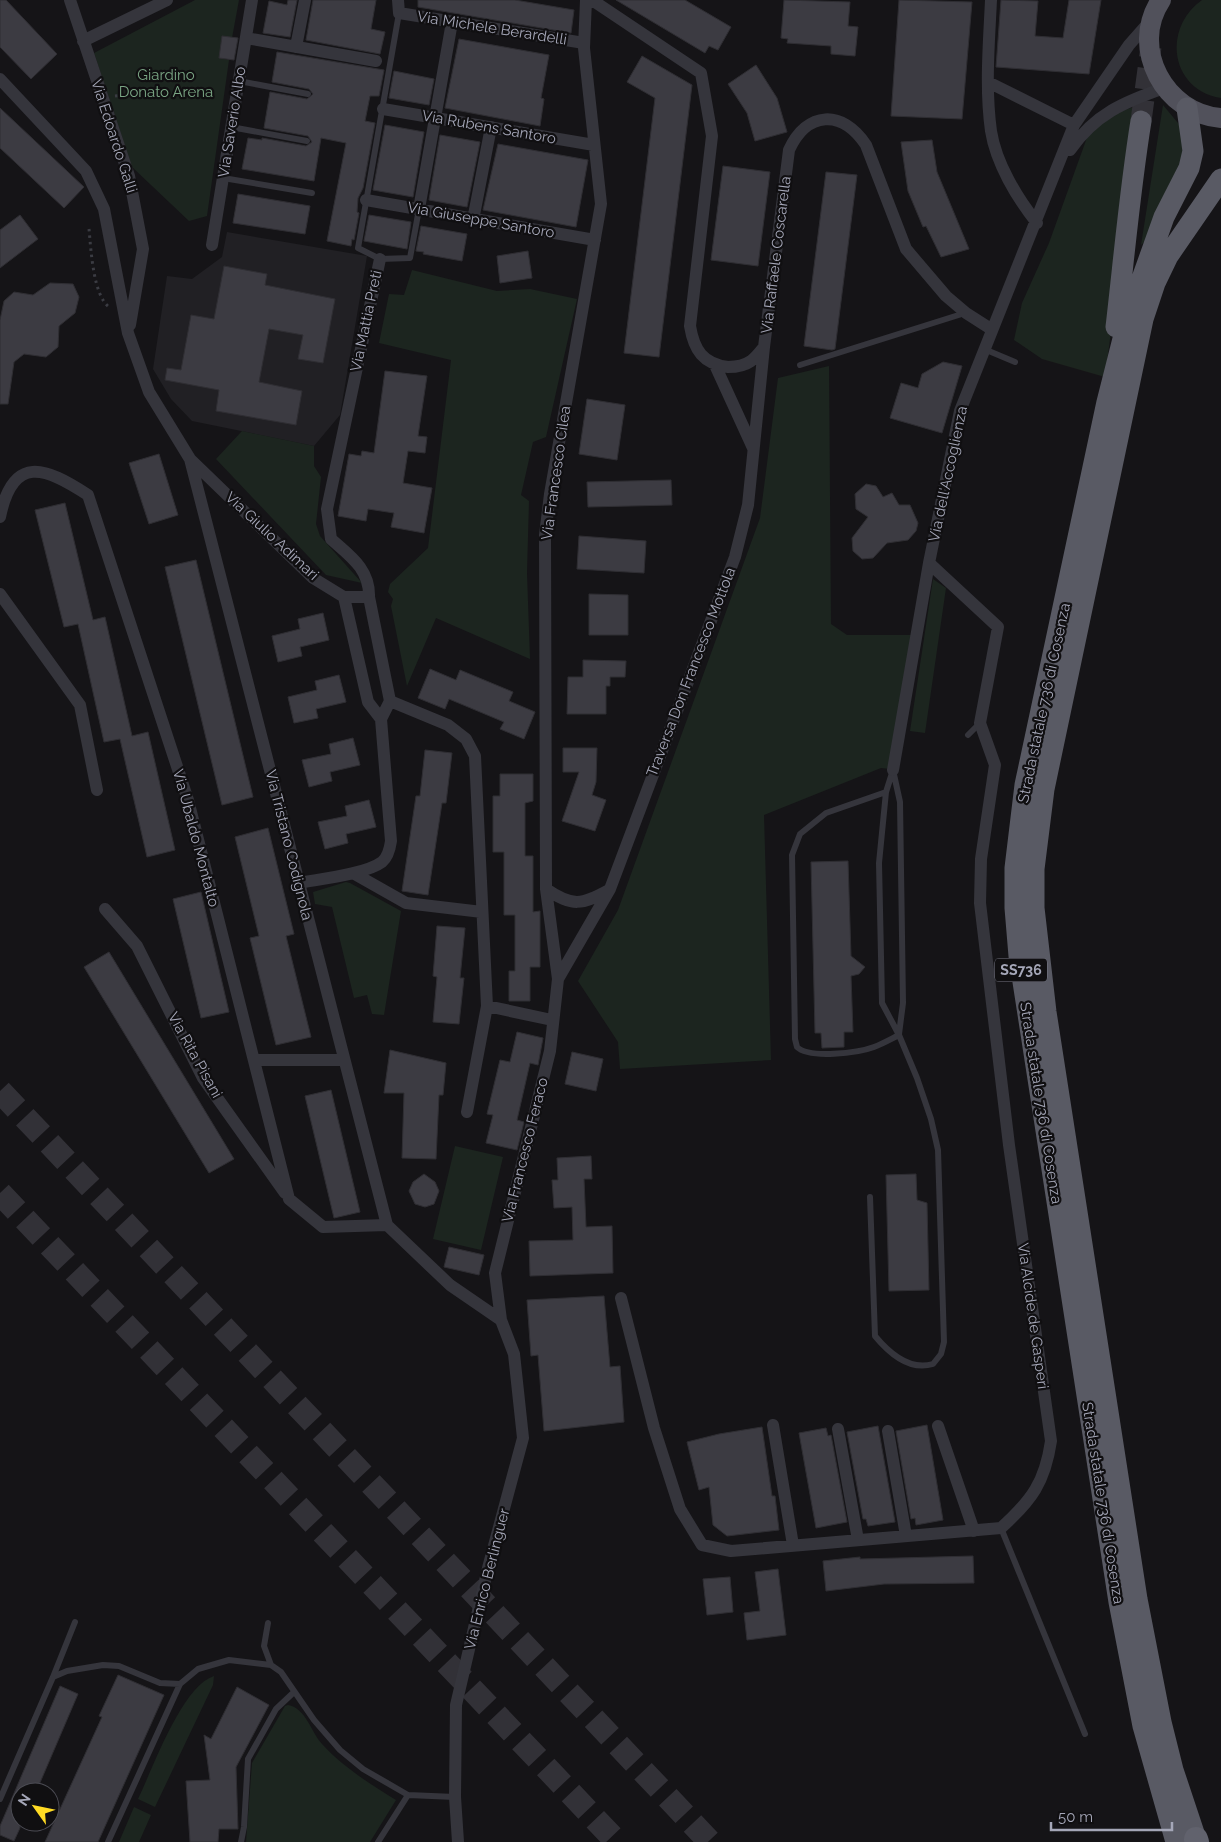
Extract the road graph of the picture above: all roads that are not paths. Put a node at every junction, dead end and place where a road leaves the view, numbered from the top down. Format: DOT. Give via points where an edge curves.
graph roads {
  1 [pos="70,0"];
  2 [pos="167,0"];
  3 [pos="252,0"];
  4 [pos="304,0"];
  5 [pos="586,0"];
  6 [pos="592,0"];
  7 [pos="991,0"];
  8 [pos="399,6"];
  9 [pos="1155,7"];
  10 [pos="452,22"];
  11 [pos="246,38"];
  12 [pos="83,41"];
  13 [pos="584,43"];
  14 [pos="296,47"];
  15 [pos="376,61"];
  16 [pos="0,79"];
  17 [pos="239,81"];
  18 [pos="988,82"];
  19 [pos="1164,88"];
  20 [pos="308,94"];
  21 [pos="1187,108"];
  22 [pos="383,109"];
  23 [pos="434,118"];
  24 [pos="1221,118"];
  25 [pos="1141,121"];
  26 [pos="1074,125"];
  27 [pos="231,127"];
  28 [pos="491,127"];
  29 [pos="307,141"];
  30 [pos="594,145"];
  31 [pos="1060,164"];
  32 [pos="223,178"];
  33 [pos="1221,179"];
  34 [pos="312,193"];
  35 [pos="366,200"];
  36 [pos="419,210"];
  37 [pos="473,220"];
  38 [pos="1036,223"];
  39 [pos="595,240"];
  40 [pos="212,245"];
  41 [pos="380,260"];
  42 [pos="966,313"];
  43 [pos="991,329"];
  44 [pos="128,332"];
  45 [pos="764,347"];
  46 [pos="983,348"];
  47 [pos="1015,362"];
  48 [pos="715,365"];
  49 [pos="800,365"];
  50 [pos="1107,402"];
  51 [pos="753,448"];
  52 [pos="190,459"];
  53 [pos="0,517"];
  54 [pos="929,563"];
  55 [pos="0,594"];
  56 [pos="344,597"];
  57 [pos="370,597"];
  58 [pos="390,701"];
  59 [pos="381,719"];
  60 [pos="980,723"];
  61 [pos="968,736"];
  62 [pos="893,770"];
  63 [pos="97,790"];
  64 [pos="886,792"];
  65 [pos="353,873"];
  66 [pos="299,883"];
  67 [pos="546,889"];
  68 [pos="610,889"];
  69 [pos="105,908"];
  70 [pos="482,912"];
  71 [pos="558,980"];
  72 [pos="488,1006"];
  73 [pos="552,1020"];
  74 [pos="899,1035"];
  75 [pos="254,1060"];
  76 [pos="343,1060"];
  77 [pos="467,1112"];
  78 [pos="870,1197"];
  79 [pos="289,1199"];
  80 [pos="387,1225"];
  81 [pos="621,1298"];
  82 [pos="500,1320"];
  83 [pos="773,1425"];
  84 [pos="938,1426"];
  85 [pos="838,1429"];
  86 [pos="888,1430"];
  87 [pos="1001,1528"];
  88 [pos="974,1530"];
  89 [pos="906,1536"];
  90 [pos="858,1540"];
  91 [pos="792,1545"];
  92 [pos="75,1622"];
  93 [pos="268,1623"];
  94 [pos="271,1665"];
  95 [pos="53,1677"];
  96 [pos="180,1684"];
  97 [pos="293,1692"];
  98 [pos="1085,1734"];
  99 [pos="408,1795"];
  100 [pos="455,1797"];
  101 [pos="0,1799"];
  102 [pos="1190,1841"];
  103 [pos="108,1842"];
  104 [pos="241,1842"];
  105 [pos="378,1842"];
  106 [pos="458,1842"];
  1 -- 12 [label="street, Via Edoardo Galli"];
  2 -- 12 [label="street"];
  3 -- 11 [label="street, Via Saverio Albo"];
  4 -- 14 [label="street"];
  5 -- 13 [label="street, Via Francesco Cilea"];
  6 -- 48 [label="street" via="701,73 712,136 690,326 698,351"];
  7 -- 18 [label="street"];
  8 -- 10 [label="street, Via Michele Berardelli"];
  8 -- 22 [label="lane, Via Mattia Preti"];
  9 -- 19 [label="main road" via="1149,44 1153,68"];
  9 -- 26 [label="street, Via dell'Accoglienza"];
  10 -- 13 [label="street, Via Michele Berardelli"];
  10 -- 23 [label="street"];
  11 -- 14 [label="street"];
  11 -- 17 [label="street, Via Saverio Albo"];
  12 -- 44 [label="street, Via Edoardo Galli" via="129,176 144,249"];
  13 -- 30 [label="street, Via Francesco Cilea"];
  14 -- 15 [label="street"];
  16 -- 44 [label="street, Via Tristano Codignola" via="86,171 104,209"];
  17 -- 20 [label="lane"];
  17 -- 27 [label="street, Via Saverio Albo"];
  18 -- 26 [label="street"];
  18 -- 38 [label="street" via="991,132 1008,179"];
  19 -- 21 [label="main road"];
  19 -- 31 [label="street, Via dell'Accoglienza" via="1109,110 1083,132"];
  21 -- 24 [label="main road"];
  21 -- 50 [label="highway, Strada statale 736 di Cosenza / SS736" via="1193,151 1191,160 1164,217 1129,314"];
  22 -- 23 [label="street, Via Rubens Santoro"];
  22 -- 35 [label="lane, Via Mattia Preti"];
  23 -- 28 [label="street, Via Rubens Santoro"];
  23 -- 36 [label="street"];
  25 -- 50 [label="highway" via="1131,182"];
  26 -- 31 [label="street, Via dell'Accoglienza"];
  27 -- 29 [label="lane"];
  27 -- 32 [label="street, Via Saverio Albo"];
  28 -- 30 [label="street, Via Rubens Santoro"];
  28 -- 37 [label="street"];
  30 -- 39 [label="street, Via Francesco Cilea" via="600,204"];
  31 -- 38 [label="street, Via dell'Accoglienza"];
  32 -- 34 [label="lane"];
  32 -- 40 [label="street, Via Saverio Albo"];
  33 -- 102 [label="highway, Strada statale 736 di Cosenza / SS736" via="1168,256 1143,320 1044,789 1034,869 1040,964 1138,1599 1161,1722"];
  35 -- 36 [label="street, Via Giuseppe Santoro"];
  35 -- 41 [label="lane, Via Mattia Preti" via="358,248"];
  36 -- 37 [label="street, Via Giuseppe Santoro"];
  36 -- 41 [label="lane" via="410,258"];
  37 -- 39 [label="street, Via Giuseppe Santoro"];
  38 -- 43 [label="street, Via dell'Accoglienza"];
  39 -- 67 [label="street, Via Francesco Cilea" via="545,535"];
  41 -- 57 [label="street, Via Mattia Preti" via="327,510 331,539 355,560 370,582"];
  42 -- 43 [label="street, Via Raffaele Coscarella"];
  42 -- 45 [label="street, Via Raffaele Coscarella" via="946,296 906,249 861,137 842,122 822,120 804,127 789,150"];
  42 -- 49 [label="lane"];
  43 -- 46 [label="street, Via dell'Accoglienza"];
  44 -- 52 [label="street, Via Tristano Codignola" via="149,392"];
  45 -- 48 [label="street, Via Raffaele Coscarella" via="750,362 737,368"];
  45 -- 51 [label="street, Traversa Don Francesco Mottola"];
  46 -- 47 [label="lane"];
  46 -- 54 [label="street, Via dell'Accoglienza" via="960,410"];
  48 -- 51 [label="street"];
  50 -- 102 [label="highway, Strada statale 736 di Cosenza / SS736" via="1025,785 1015,868 1015,908 1029,1025 1120,1611 1142,1726"];
  51 -- 68 [label="street, Traversa Don Francesco Mottola" via="748,505 735,557"];
  52 -- 56 [label="street, Via Giulio Adimari" via="313,578"];
  52 -- 66 [label="street, Via Tristano Codignola"];
  53 -- 75 [label="street, Via Ubaldo Montalto" via="17,478 29,472 54,474 88,495 188,800"];
  54 -- 60 [label="street" via="998,627"];
  54 -- 62 [label="street, Via dell'Accoglienza"];
  55 -- 63 [label="street" via="80,706"];
  56 -- 57 [label="street"];
  56 -- 59 [label="street" via="368,702"];
  57 -- 58 [label="street, Via Mattia Preti"];
  58 -- 59 [label="street"];
  58 -- 70 [label="street" via="448,725 466,739 475,756"];
  59 -- 65 [label="street" via="391,841 383,862"];
  60 -- 61 [label="lane"];
  60 -- 87 [label="street, Via Alcide de Gasperi" via="995,765 981,859 980,903 1009,1146 1051,1441 1047,1467 1035,1492"];
  62 -- 64 [label="lane"];
  62 -- 74 [label="lane" via="900,802 903,1003"];
  64 -- 74 [label="lane" via="879,863 882,1003"];
  64 -- 74 [label="lane" via="826,813 800,834 792,855 795,1039 797,1047 806,1052 846,1053 874,1047"];
  65 -- 66 [label="street"];
  65 -- 70 [label="street" via="406,903"];
  66 -- 76 [label="street, Via Tristano Codignola"];
  67 -- 68 [label="street" via="562,900 588,902"];
  67 -- 71 [label="street, Via Francesco Cilea"];
  68 -- 71 [label="street, Traversa Don Francesco Mottola"];
  69 -- 79 [label="street, Via Rita Pisani" via="137,946 203,1078"];
  70 -- 72 [label="street"];
  71 -- 73 [label="street, Via Francesco Feraco"];
  72 -- 73 [label="street"];
  72 -- 77 [label="street"];
  73 -- 82 [label="street, Via Francesco Feraco" via="550,1051 495,1273"];
  74 -- 78 [label="lane" via="920,1086 938,1150 944,1342 941,1354 933,1364 923,1366 900,1359 875,1336"];
  75 -- 76 [label="street"];
  75 -- 79 [label="street, Via Ubaldo Montalto"];
  76 -- 80 [label="street, Via Tristano Codignola"];
  79 -- 80 [label="street" via="324,1227"];
  80 -- 82 [label="street" via="450,1285"];
  81 -- 91 [label="street" via="654,1428 674,1491 680,1509 702,1545 731,1551"];
  82 -- 100 [label="street, Via Enrico Berlinguer" via="514,1354 523,1438 456,1705"];
  83 -- 91 [label="street"];
  84 -- 88 [label="street"];
  85 -- 90 [label="street"];
  86 -- 89 [label="street"];
  87 -- 88 [label="street"];
  87 -- 98 [label="lane"];
  88 -- 89 [label="street"];
  89 -- 90 [label="street"];
  90 -- 91 [label="street"];
  92 -- 95 [label="lane"];
  93 -- 94 [label="lane" via="264,1646"];
  94 -- 96 [label="lane" via="229,1660 198,1669"];
  94 -- 97 [label="lane" via="281,1672"];
  95 -- 96 [label="lane" via="67,1671 103,1665 119,1666 160,1683"];
  95 -- 101 [label="lane"];
  96 -- 103 [label="lane"];
  97 -- 99 [label="lane" via="340,1750 363,1769"];
  97 -- 104 [label="lane" via="276,1709 248,1759"];
  99 -- 100 [label="lane"];
  99 -- 105 [label="lane"];
  100 -- 106 [label="street, Via Enrico Berlinguer"];
}
